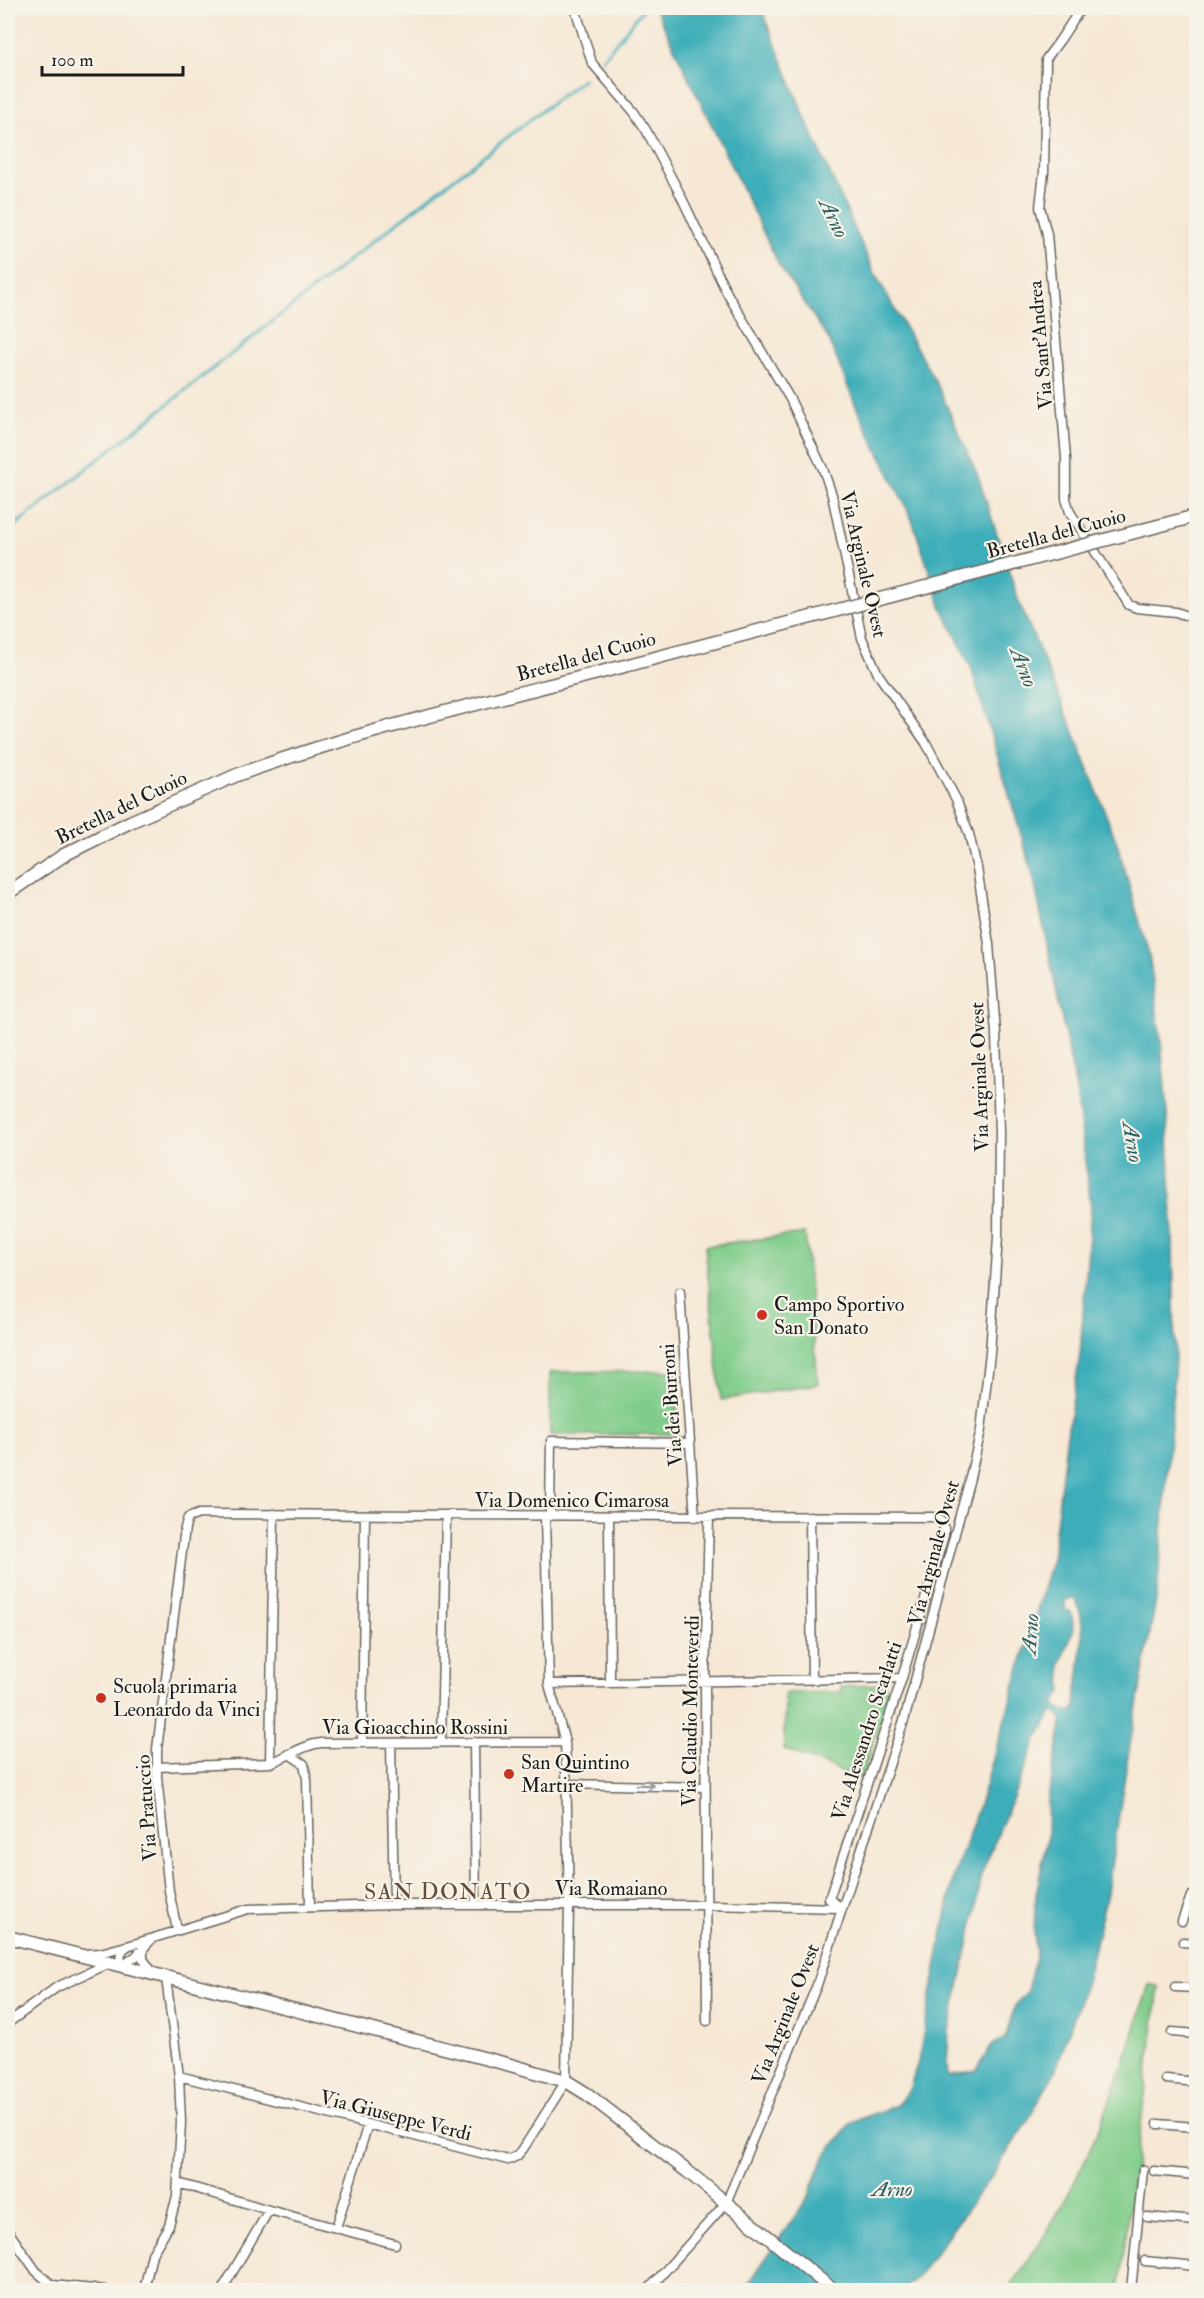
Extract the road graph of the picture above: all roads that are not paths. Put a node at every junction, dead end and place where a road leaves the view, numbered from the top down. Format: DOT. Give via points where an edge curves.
graph roads {
  1 [pos="575,8"];
  2 [pos="1081,8"];
  3 [pos="1197,516"];
  4 [pos="1197,619"];
  5 [pos="8,893"];
  6 [pos="680,1292"];
  7 [pos="690,1443"];
  8 [pos="199,1514"];
  9 [pos="274,1514"];
  10 [pos="365,1515"];
  11 [pos="446,1516"];
  12 [pos="547,1516"];
  13 [pos="609,1516"];
  14 [pos="810,1516"];
  15 [pos="695,1517"];
  16 [pos="709,1517"];
  17 [pos="943,1523"];
  18 [pos="812,1678"];
  19 [pos="902,1678"];
  20 [pos="705,1681"];
  21 [pos="608,1682"];
  22 [pos="549,1684"];
  23 [pos="363,1742"];
  24 [pos="441,1742"];
  25 [pos="474,1742"];
  26 [pos="565,1742"];
  27 [pos="391,1743"];
  28 [pos="289,1754"];
  29 [pos="270,1763"];
  30 [pos="157,1767"];
  31 [pos="566,1784"];
  32 [pos="705,1787"];
  33 [pos="1194,1896"];
  34 [pos="394,1905"];
  35 [pos="476,1905"];
  36 [pos="569,1905"];
  37 [pos="707,1905"];
  38 [pos="310,1906"];
  39 [pos="842,1908"];
  40 [pos="1182,1921"];
  41 [pos="177,1930"];
  42 [pos="161,1935"];
  43 [pos="8,1937"];
  44 [pos="1183,1942"];
  45 [pos="1197,1943"];
  46 [pos="134,1944"];
  47 [pos="143,1947"];
  48 [pos="76,1954"];
  49 [pos="116,1965"];
  50 [pos="161,1977"];
  51 [pos="1175,1986"];
  52 [pos="1197,1988"];
  53 [pos="707,2021"];
  54 [pos="8,2023"];
  55 [pos="1172,2032"];
  56 [pos="1197,2034"];
  57 [pos="179,2076"];
  58 [pos="1166,2079"];
  59 [pos="566,2081"];
  60 [pos="1197,2082"];
  61 [pos="368,2124"];
  62 [pos="1158,2124"];
  63 [pos="1197,2127"];
  64 [pos="1143,2170"];
  65 [pos="1154,2171"];
  66 [pos="1197,2175"];
  67 [pos="178,2182"];
  68 [pos="726,2203"];
  69 [pos="269,2210"];
  70 [pos="1147,2217"];
  71 [pos="1197,2220"];
  72 [pos="336,2228"];
  73 [pos="8,2230"];
  74 [pos="395,2244"];
  75 [pos="1144,2261"];
  76 [pos="1197,2266"];
  77 [pos="104,2290"];
  78 [pos="144,2290"];
  79 [pos="222,2290"];
  80 [pos="648,2290"];
  81 [pos="833,2290"];
  82 [pos="1131,2290"];
  1 -- 39 [label="street, Via Arginale Ovest" via="592,63 645,130 727,293 790,399 823,469 862,638 878,674 926,743 956,799 977,868 989,944 997,1055 998,1237 981,1430 905,1717"];
  2 -- 4 [label="street, Via Sant'Andrea" via="1046,59 1040,207 1047,234 1066,499 1070,512 1130,605"];
  3 -- 5 [label="main road, Bretella del Cuoio, bridge" via="283,758 130,822 64,855"];
  6 -- 7 [label="street, Via dei Burroni"];
  7 -- 12 [label="street" via="551,1441"];
  7 -- 15 [label="street, Via dei Burroni"];
  8 -- 9 [label="street, Via Domenico Cimarosa"];
  8 -- 30 [label="street, Via Pratuccio" via="188,1518 185,1528"];
  9 -- 10 [label="street, Via Domenico Cimarosa"];
  9 -- 29 [label="street"];
  10 -- 11 [label="street, Via Domenico Cimarosa"];
  10 -- 23 [label="street"];
  11 -- 12 [label="street, Via Domenico Cimarosa"];
  11 -- 24 [label="street"];
  12 -- 13 [label="street, Via Domenico Cimarosa"];
  12 -- 22 [label="street"];
  13 -- 15 [label="street, Via Domenico Cimarosa"];
  13 -- 21 [label="street"];
  14 -- 16 [label="street, Via Domenico Cimarosa"];
  14 -- 17 [label="street, Via Domenico Cimarosa" via="933,1517"];
  14 -- 18 [label="street"];
  15 -- 16 [label="street, Via Domenico Cimarosa"];
  16 -- 20 [label="street, Via Claudio Monteverdi"];
  17 -- 19 [label="street, Via Alessandro Scarlatti" via="944,1535"];
  18 -- 19 [label="street"];
  18 -- 20 [label="street"];
  19 -- 39 [label="street, Via Alessandro Scarlatti" via="829,1899"];
  20 -- 21 [label="street"];
  20 -- 32 [label="street, Via Claudio Monteverdi"];
  21 -- 22 [label="street"];
  22 -- 26 [label="street"];
  23 -- 27 [label="street, Via Gioacchino Rossini"];
  23 -- 28 [label="street, Via Gioacchino Rossini" via="309,1744"];
  24 -- 25 [label="street, Via Gioacchino Rossini"];
  24 -- 27 [label="street, Via Gioacchino Rossini"];
  25 -- 26 [label="street, Via Gioacchino Rossini"];
  25 -- 35 [label="street"];
  26 -- 31 [label="street"];
  27 -- 34 [label="street"];
  28 -- 29 [label="street, Via Gioacchino Rossini"];
  28 -- 38 [label="street" via="303,1764 307,1779"];
  29 -- 30 [label="street"];
  30 -- 41 [label="street, Via Pratuccio" via="169,1891"];
  31 -- 32 [label="street, one-way"];
  31 -- 36 [label="street"];
  32 -- 37 [label="street, Via Claudio Monteverdi"];
  33 -- 40 [label="street"];
  34 -- 35 [label="street, Via Romaiano"];
  34 -- 38 [label="street, Via Romaiano"];
  35 -- 36 [label="street, Via Romaiano"];
  36 -- 37 [label="street, Via Romaiano"];
  36 -- 59 [label="street"];
  37 -- 39 [label="street, Via Romaiano"];
  37 -- 53 [label="street, Via Claudio Monteverdi"];
  38 -- 41 [label="street, Via Romaiano" via="248,1909"];
  39 -- 68 [label="street, Via Arginale Ovest" via="817,1985"];
  41 -- 42 [label="street, Via Romaiano"];
  42 -- 46 [label="street, Via Romaiano"];
  42 -- 47 [label="street"];
  43 -- 48 [label="main road"];
  44 -- 45 [label="street"];
  46 -- 48 [label="street, Via Romaiano" via="100,1953"];
  46 -- 49 [label="street" via="125,1947"];
  47 -- 49 [label="street" via="135,1957"];
  47 -- 50 [label="street" via="144,1963"];
  48 -- 49 [label="main road"];
  49 -- 50 [label="main road"];
  49 -- 54 [label="street" via="57,1988"];
  50 -- 57 [label="street"];
  50 -- 59 [label="main road"];
  51 -- 52 [label="street"];
  55 -- 56 [label="street"];
  57 -- 61 [label="street, Via Giuseppe Verdi"];
  57 -- 67 [label="street"];
  58 -- 60 [label="street"];
  59 -- 61 [label="street, Via Giuseppe Verdi" via="523,2149 508,2160"];
  59 -- 68 [label="main road" via="608,2109"];
  61 -- 72 [label="street"];
  62 -- 63 [label="street"];
  64 -- 82 [label="street"];
  65 -- 66 [label="street"];
  67 -- 69 [label="street"];
  67 -- 78 [label="street" via="175,2209 152,2254"];
  68 -- 80 [label="street, Via Arginale Ovest"];
  68 -- 81 [label="main road"];
  69 -- 72 [label="street"];
  69 -- 79 [label="street"];
  70 -- 71 [label="street"];
  72 -- 74 [label="street"];
  73 -- 77 [label="street" via="36,2271 52,2285"];
  75 -- 76 [label="street"];
}
